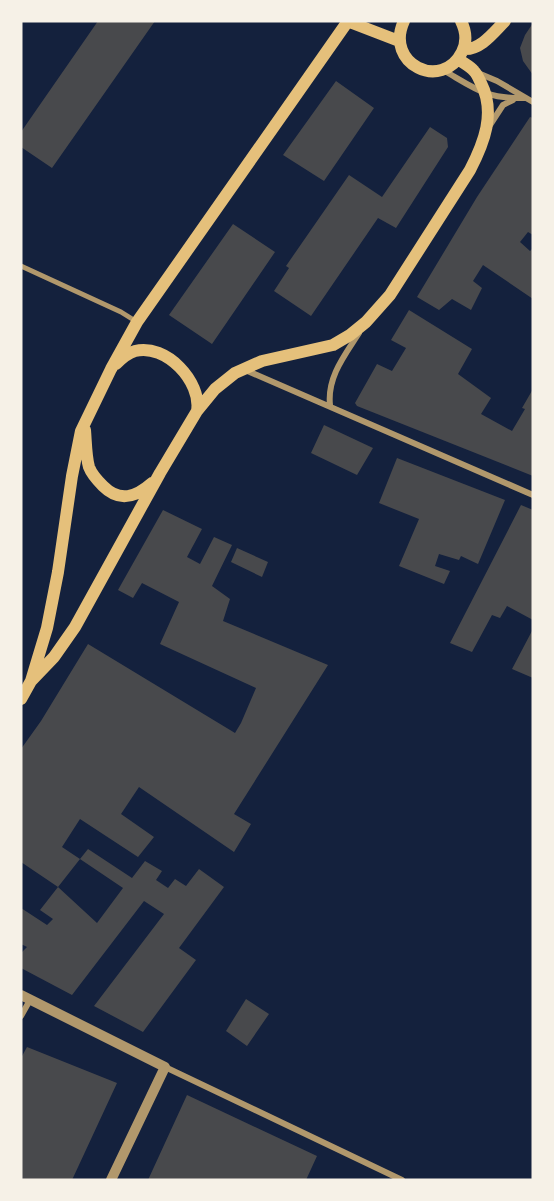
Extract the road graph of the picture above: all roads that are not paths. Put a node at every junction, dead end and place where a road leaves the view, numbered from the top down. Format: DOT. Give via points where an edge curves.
graph roads {
  1 [pos="347,21"];
  2 [pos="404,21"];
  3 [pos="461,21"];
  4 [pos="505,21"];
  5 [pos="399,41"];
  6 [pos="461,54"];
  7 [pos="443,70"];
  8 [pos="475,71"];
  9 [pos="486,94"];
  10 [pos="516,98"];
  11 [pos="525,98"];
  12 [pos="533,102"];
  13 [pos="487,131"];
  14 [pos="21,266"];
  15 [pos="137,322"];
  16 [pos="366,322"];
  17 [pos="111,369"];
  18 [pos="243,369"];
  19 [pos="330,405"];
  20 [pos="197,411"];
  21 [pos="84,426"];
  22 [pos="160,473"];
  23 [pos="533,495"];
  24 [pos="31,681"];
  25 [pos="21,699"];
  26 [pos="25,997"];
  27 [pos="21,1016"];
  28 [pos="165,1067"];
  29 [pos="111,1180"];
  30 [pos="402,1180"];
  1 -- 5 [label="main road"];
  1 -- 15 [label="main road"];
  2 -- 5 [label="main road"];
  3 -- 6 [label="main road" via="465,29"];
  4 -- 6 [label="main road" via="481,44"];
  5 -- 7 [label="main road" via="414,66"];
  6 -- 7 [label="main road"];
  6 -- 8 [label="main road"];
  7 -- 9 [label="street"];
  8 -- 9 [label="main road"];
  8 -- 11 [label="street"];
  9 -- 10 [label="street"];
  9 -- 13 [label="main road"];
  10 -- 11 [label="street"];
  10 -- 13 [label="street" via="503,105"];
  11 -- 12 [label="street"];
  13 -- 16 [label="main road" via="470,170 440,219 390,295"];
  14 -- 15 [label="street"];
  15 -- 17 [label="main road"];
  16 -- 18 [label="main road" via="333,345"];
  16 -- 19 [label="street" via="334,376"];
  17 -- 20 [label="main road" via="136,351 161,354 171,359 191,383 197,394"];
  17 -- 21 [label="main road"];
  18 -- 19 [label="street"];
  18 -- 20 [label="main road" via="215,389"];
  19 -- 23 [label="street"];
  20 -- 22 [label="main road"];
  21 -- 22 [label="main road" via="89,466 96,479 114,495 138,494"];
  21 -- 24 [label="main road" via="47,628"];
  22 -- 24 [label="main road" via="75,627"];
  24 -- 25 [label="main road"];
  26 -- 27 [label="street"];
  26 -- 28 [label="street"];
  28 -- 29 [label="street"];
  28 -- 30 [label="street"];
}
